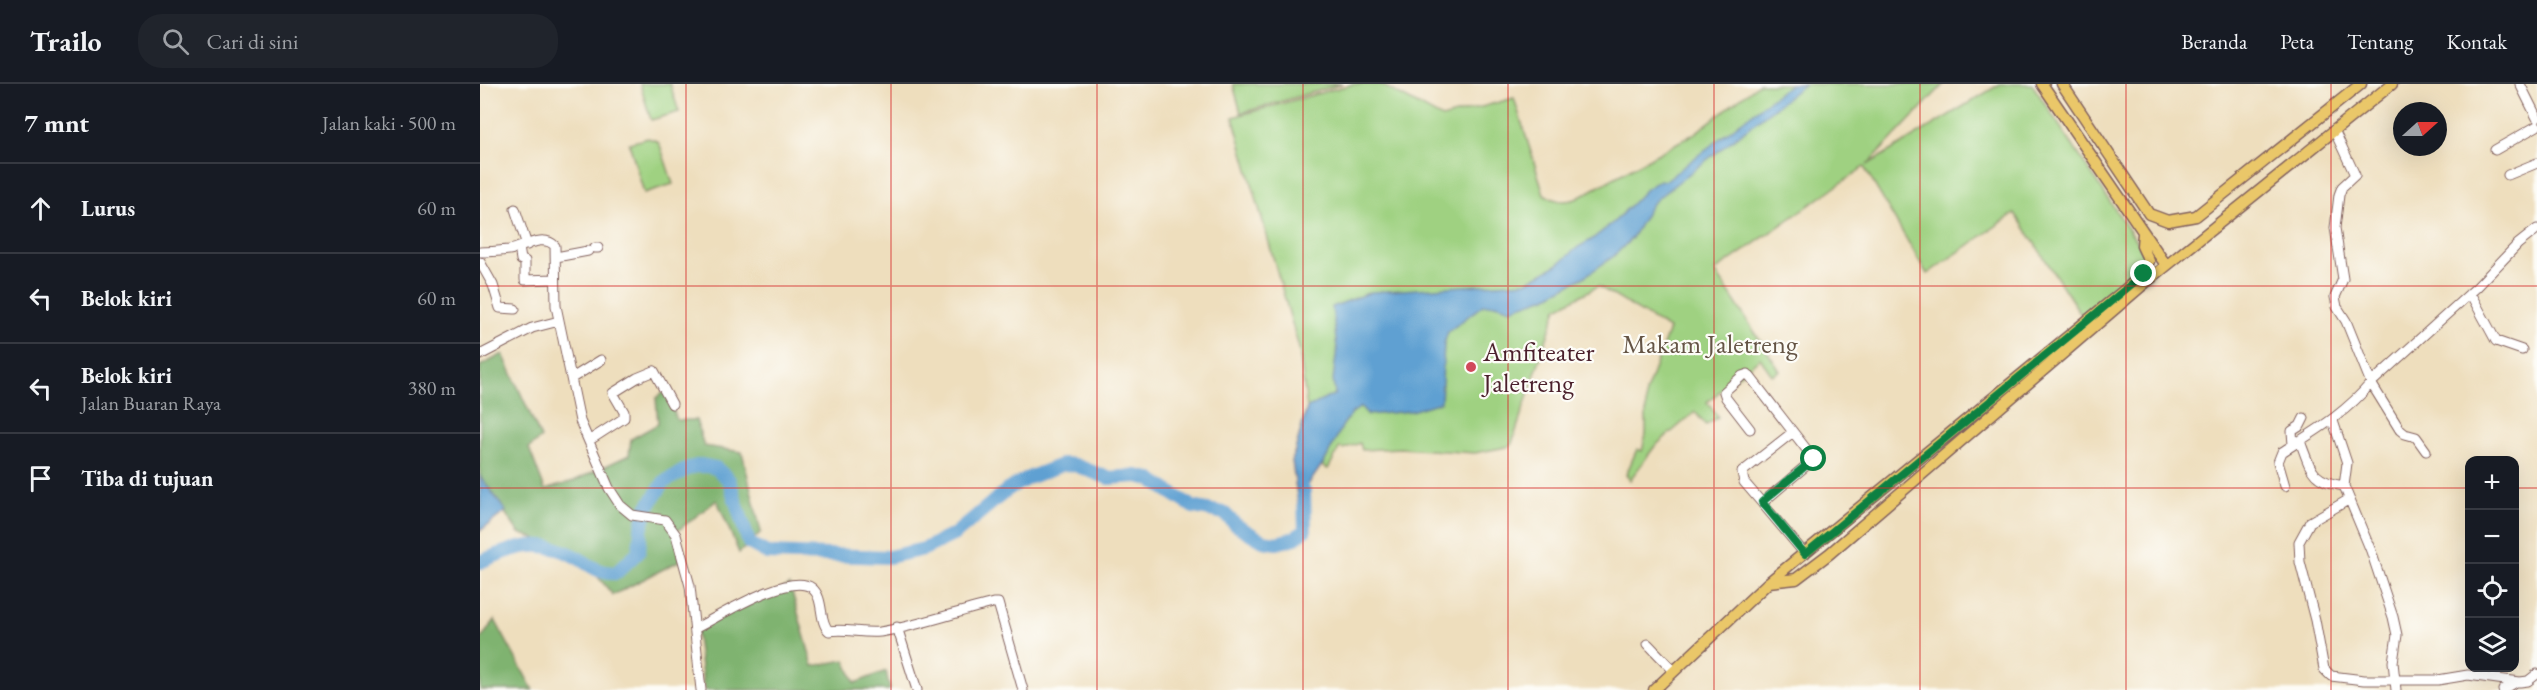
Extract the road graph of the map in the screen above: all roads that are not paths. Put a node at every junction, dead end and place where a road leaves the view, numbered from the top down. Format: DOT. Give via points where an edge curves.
graph roads {
  1 [pos="2042,84"];
  2 [pos="2062,84"];
  3 [pos="2361,84"];
  4 [pos="2392,84"];
  5 [pos="2520,84"];
  6 [pos="2537,118"];
  7 [pos="2537,126"];
  8 [pos="2334,130"];
  9 [pos="2495,150"];
  10 [pos="2537,163"];
  11 [pos="2508,175"];
  12 [pos="515,209"];
  13 [pos="2537,229"];
  14 [pos="2143,233"];
  15 [pos="523,246"];
  16 [pos="594,249"];
  17 [pos="480,252"];
  18 [pos="556,257"];
  19 [pos="480,262"];
  20 [pos="2166,265"];
  21 [pos="555,279"];
  22 [pos="2470,293"];
  23 [pos="515,309"];
  24 [pos="2108,309"];
  25 [pos="559,321"];
  26 [pos="2522,350"];
  27 [pos="480,355"];
  28 [pos="601,360"];
  29 [pos="572,378"];
  30 [pos="2371,383"];
  31 [pos="672,404"];
  32 [pos="2304,418"];
  33 [pos="2333,421"];
  34 [pos="1750,429"];
  35 [pos="1792,432"];
  36 [pos="590,440"];
  37 [pos="2297,443"];
  38 [pos="2426,451"];
  39 [pos="2285,486"];
  40 [pos="2344,486"];
  41 [pos="2348,500"];
  42 [pos="1762,502"];
  43 [pos="1805,554"];
  44 [pos="1769,582"];
  45 [pos="897,627"];
  46 [pos="696,628"];
  47 [pos="1648,644"];
  48 [pos="1673,670"];
  49 [pos="2535,676"];
  50 [pos="2394,679"];
  51 [pos="2516,682"];
  52 [pos="701,690"];
  53 [pos="917,690"];
  54 [pos="1023,690"];
  55 [pos="1654,690"];
  56 [pos="2396,690"];
  57 [pos="2503,690"];
  1 -- 14 [label="main road"];
  2 -- 3 [label="main road" via="2149,214 2168,221 2196,216"];
  4 -- 8 [label="main road"];
  5 -- 6 [label="street"];
  7 -- 9 [label="street"];
  8 -- 20 [label="main road"];
  8 -- 30 [label="street" via="2355,175 2339,195 2335,228 2343,279 2335,297"];
  10 -- 11 [label="street"];
  12 -- 15 [label="street"];
  13 -- 22 [label="street"];
  14 -- 20 [label="main road"];
  14 -- 24 [label="main road" via="2142,246 2149,261 2144,274"];
  15 -- 17 [label="street"];
  15 -- 18 [label="street" via="551,242"];
  15 -- 21 [label="street" via="525,280"];
  16 -- 18 [label="street"];
  18 -- 21 [label="street"];
  19 -- 23 [label="street" via="500,308"];
  20 -- 24 [label="main road"];
  21 -- 25 [label="street"];
  22 -- 26 [label="street" via="2496,341"];
  22 -- 30 [label="street"];
  24 -- 43 [label="main road"];
  24 -- 44 [label="main road" via="1829,554 1796,579"];
  25 -- 27 [label="street" via="532,328"];
  25 -- 29 [label="street"];
  28 -- 29 [label="street"];
  29 -- 36 [label="street" via="579,417"];
  30 -- 33 [label="street"];
  30 -- 38 [label="street" via="2400,430 2416,437"];
  31 -- 36 [label="street" via="653,371 643,374 613,393 624,418"];
  32 -- 37 [label="street" via="2292,431"];
  33 -- 37 [label="street"];
  33 -- 40 [label="street" via="2348,463"];
  34 -- 35 [label="street" via="1724,392 1748,374"];
  35 -- 42 [label="street" via="1742,472 1744,482"];
  35 -- 42 [label="street" via="1814,461"];
  36 -- 46 [label="street" via="609,488 622,508 632,514 665,520 676,535"];
  37 -- 39 [label="street" via="2278,458"];
  37 -- 40 [label="street" via="2318,479"];
  40 -- 41 [label="street"];
  41 -- 50 [label="street" via="2393,616 2397,635"];
  41 -- 50 [label="street" via="2310,522 2299,542 2321,661 2331,676"];
  42 -- 43 [label="street"];
  43 -- 44 [label="main road"];
  44 -- 48 [label="main road"];
  45 -- 46 [label="street" via="871,632 830,631 824,624 814,590 798,585 772,590"];
  45 -- 53 [label="street"];
  45 -- 54 [label="street" via="998,603"];
  46 -- 52 [label="street"];
  47 -- 48 [label="street"];
  48 -- 55 [label="main road"];
  49 -- 51 [label="street" via="2526,682"];
  50 -- 51 [label="street" via="2438,680 2468,675"];
  50 -- 56 [label="street"];
  51 -- 57 [label="street"];
}
